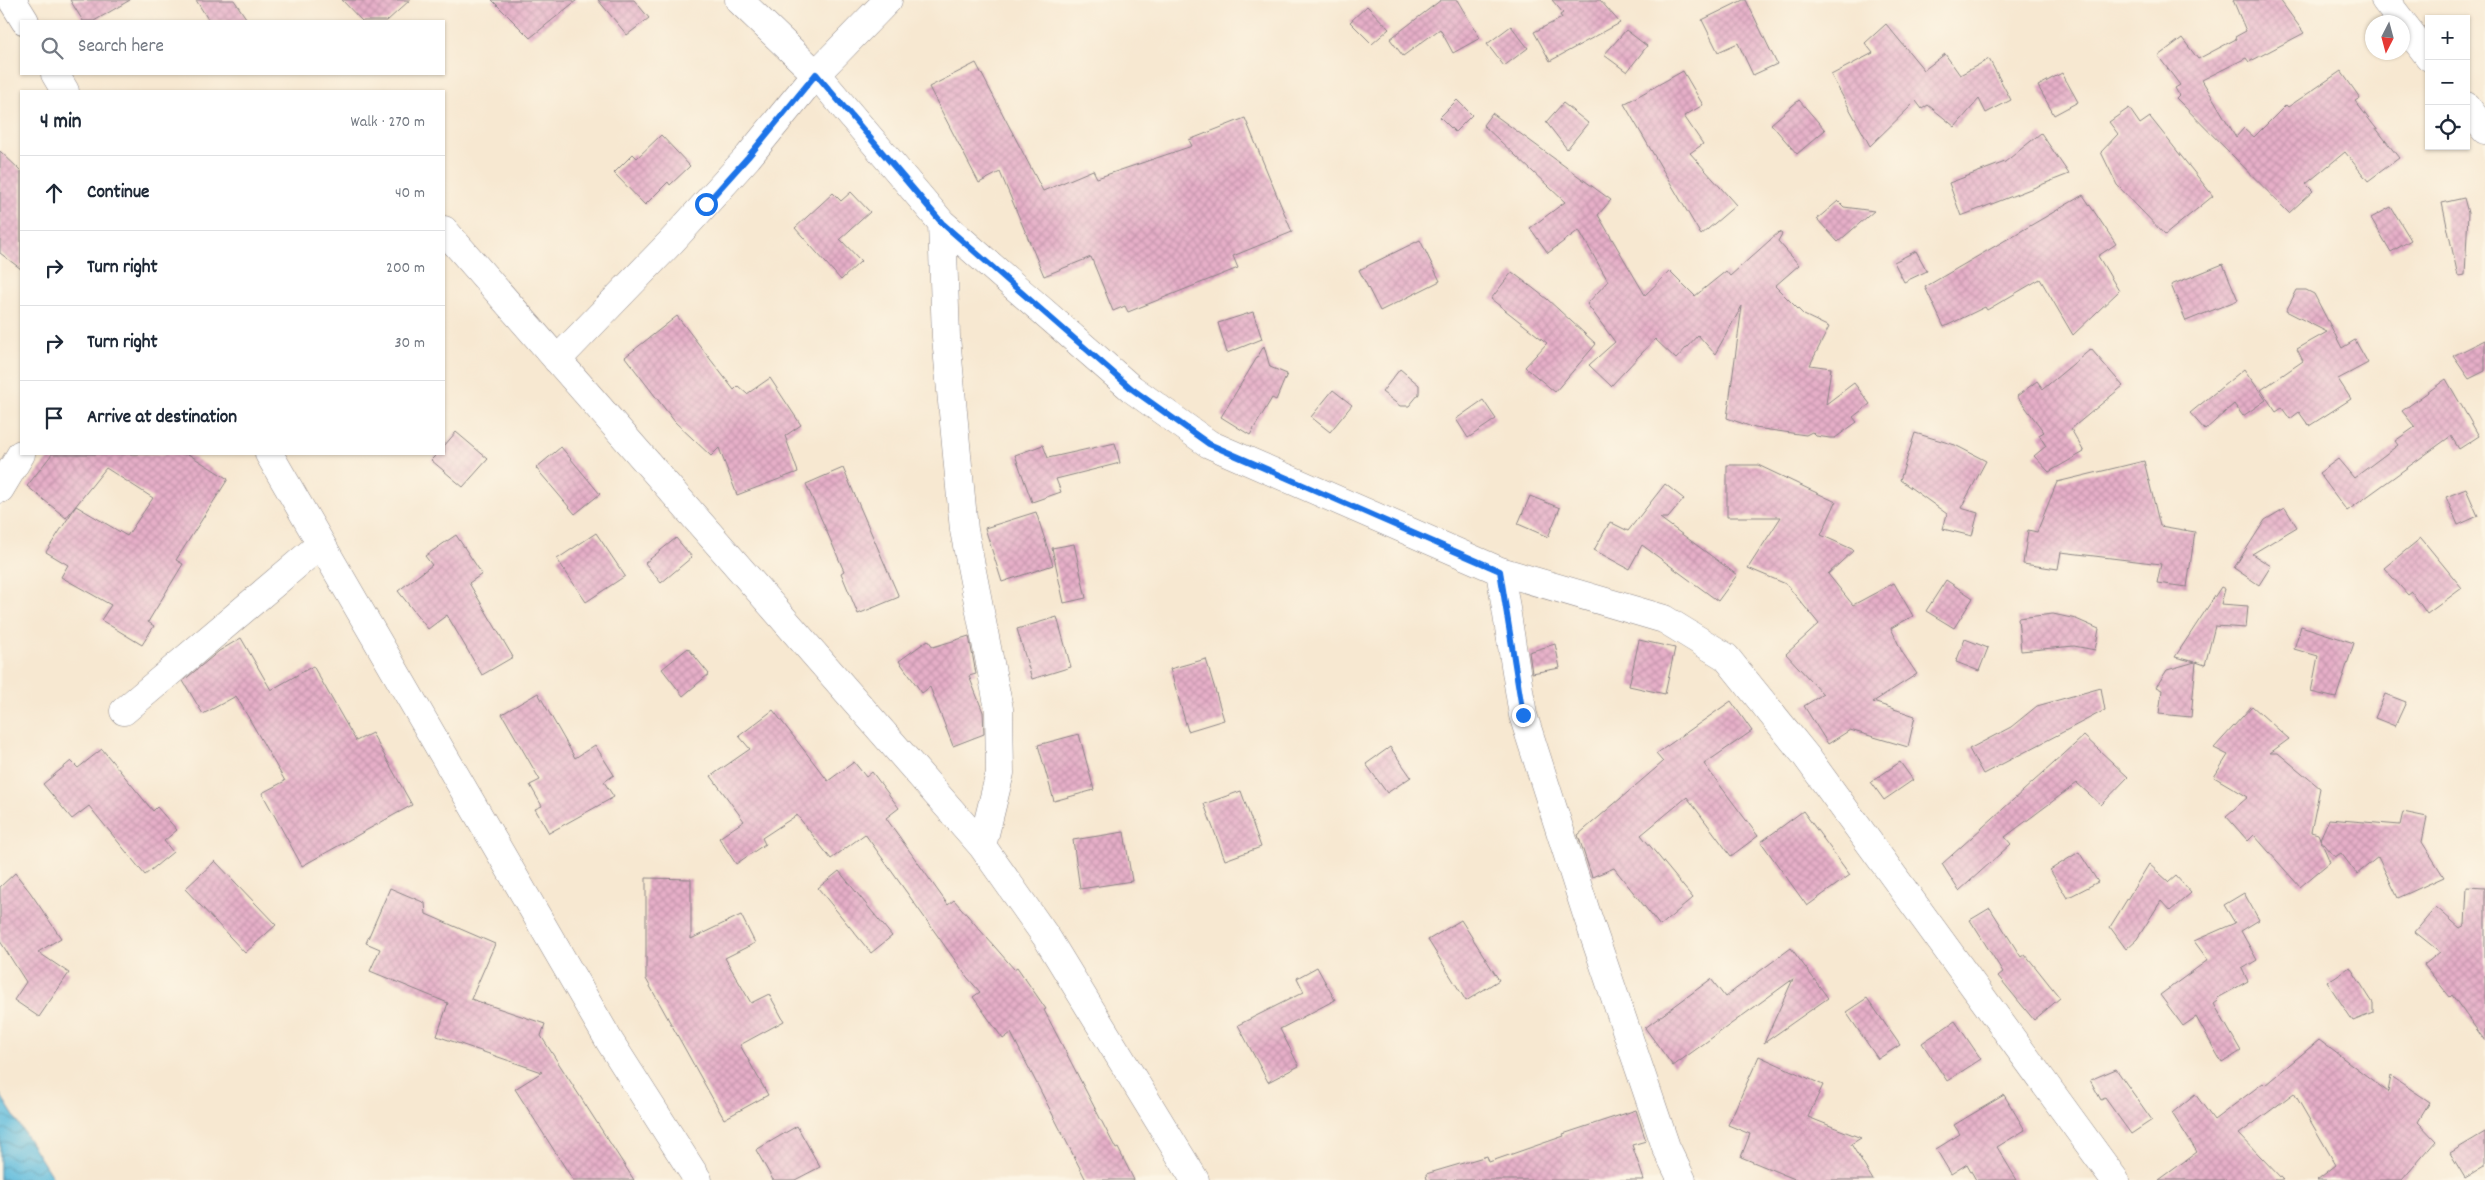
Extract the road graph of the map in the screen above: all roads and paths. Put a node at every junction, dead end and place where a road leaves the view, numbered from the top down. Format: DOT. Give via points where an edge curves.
graph roads {
  1 [pos="12,0"];
  2 [pos="739,0"];
  3 [pos="888,0"];
  4 [pos="2385,0"];
  5 [pos="23,20"];
  6 [pos="2425,52"];
  7 [pos="816,74"];
  8 [pos="56,75"];
  9 [pos="64,90"];
  10 [pos="2470,111"];
  11 [pos="2485,130"];
  12 [pos="942,223"];
  13 [pos="445,231"];
  14 [pos="556,360"];
  15 [pos="21,455"];
  16 [pos="270,455"];
  17 [pos="0,488"];
  18 [pos="321,544"];
  19 [pos="1500,571"];
  20 [pos="124,711"];
  21 [pos="982,846"];
  22 [pos="698,1180"];
  23 [pos="1195,1180"];
  24 [pos="1682,1180"];
  25 [pos="2115,1180"];
  1 -- 5 [label="street"];
  2 -- 7 [label="street"];
  3 -- 7 [label="street"];
  4 -- 6 [label="street"];
  7 -- 12 [label="street"];
  7 -- 14 [label="street" via="706,204"];
  8 -- 9 [label="street"];
  10 -- 11 [label="street"];
  12 -- 19 [label="street" via="1132,389 1209,444"];
  12 -- 21 [label="street" via="946,337 964,530 999,709 1000,773"];
  13 -- 14 [label="street"];
  14 -- 21 [label="street"];
  15 -- 17 [label="street"];
  16 -- 18 [label="street"];
  18 -- 20 [label="street"];
  18 -- 22 [label="street" via="610,1042"];
  19 -- 24 [label="street" via="1523,715 1592,930 1666,1146"];
  19 -- 25 [label="street" via="1664,619 1726,657 1806,756"];
  21 -- 23 [label="street" via="1047,938"];
}
